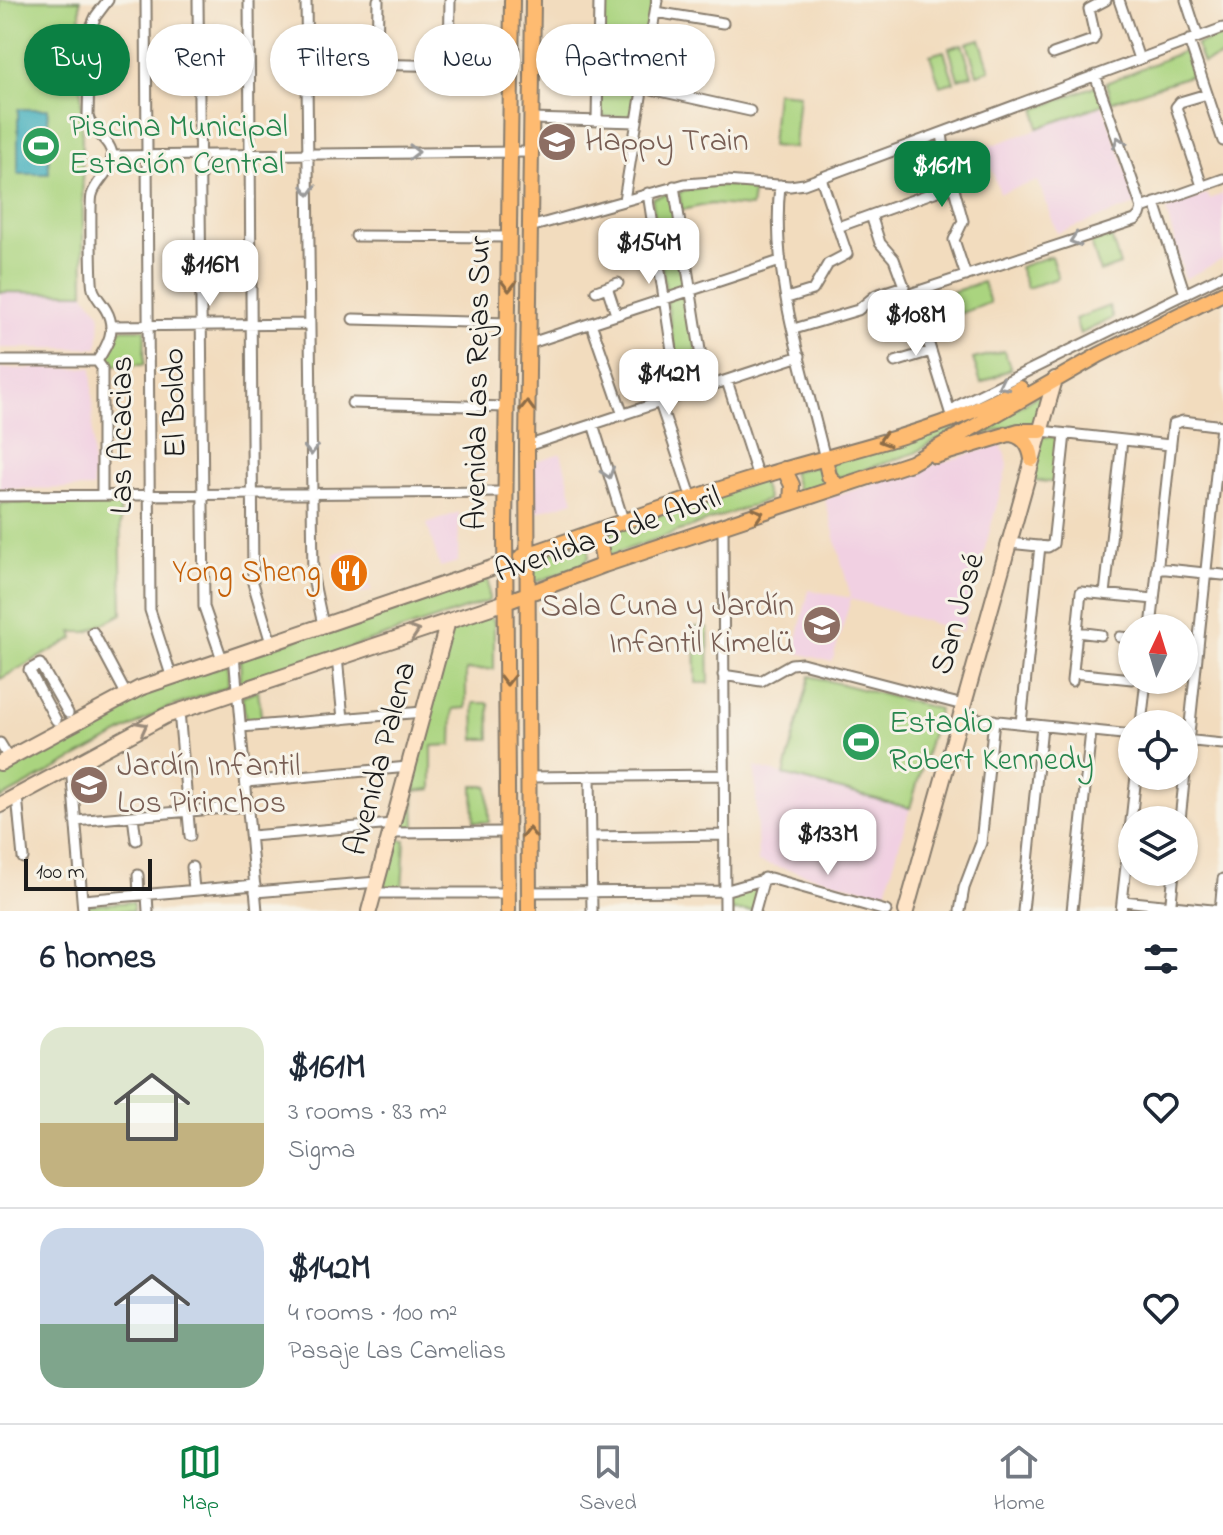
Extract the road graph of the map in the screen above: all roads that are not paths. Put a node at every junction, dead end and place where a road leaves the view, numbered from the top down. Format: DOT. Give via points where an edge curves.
graph roads {
  1 [pos="108,0"];
  2 [pos="146,0"];
  3 [pos="198,0"];
  4 [pos="249,0"];
  5 [pos="306,0"];
  6 [pos="378,0"];
  7 [pos="450,0"];
  8 [pos="512,0"];
  9 [pos="533,0"];
  10 [pos="599,0"];
  11 [pos="657,0"];
  12 [pos="1106,0"];
  13 [pos="1119,0"];
  14 [pos="1186,0"];
  15 [pos="655,12"];
  16 [pos="723,23"];
  17 [pos="378,24"];
  18 [pos="450,24"];
  19 [pos="511,24"];
  20 [pos="653,24"];
  21 [pos="1223,28"];
  22 [pos="1194,39"];
  23 [pos="1053,54"];
  24 [pos="1139,59"];
  25 [pos="1095,75"];
  26 [pos="1207,94"];
  27 [pos="510,96"];
  28 [pos="641,96"];
  29 [pos="682,96"];
  30 [pos="750,111"];
  31 [pos="531,119"];
  32 [pos="597,121"];
  33 [pos="637,122"];
  34 [pos="942,133"];
  35 [pos="1223,141"];
  36 [pos="509,152"];
  37 [pos="531,152"];
  38 [pos="308,153"];
  39 [pos="251,154"];
  40 [pos="200,155"];
  41 [pos="112,156"];
  42 [pos="148,156"];
  43 [pos="821,178"];
  44 [pos="1223,179"];
  45 [pos="780,185"];
  46 [pos="954,185"];
  47 [pos="674,186"];
  48 [pos="1202,186"];
  49 [pos="648,193"];
  50 [pos="624,200"];
  51 [pos="1155,203"];
  52 [pos="1142,208"];
  53 [pos="871,215"];
  54 [pos="530,227"];
  55 [pos="838,227"];
  56 [pos="356,236"];
  57 [pos="509,237"];
  58 [pos="780,261"];
  59 [pos="1223,275"];
  60 [pos="966,276"];
  61 [pos="618,283"];
  62 [pos="1223,284"];
  63 [pos="904,286"];
  64 [pos="690,290"];
  65 [pos="913,293"];
  66 [pos="1223,293"];
  67 [pos="1185,294"];
  68 [pos="787,298"];
  69 [pos="664,299"];
  70 [pos="616,314"];
  71 [pos="353,319"];
  72 [pos="508,323"];
  73 [pos="591,323"];
  74 [pos="310,324"];
  75 [pos="149,325"];
  76 [pos="202,325"];
  77 [pos="252,325"];
  78 [pos="111,326"];
  79 [pos="794,329"];
  80 [pos="528,344"];
  81 [pos="931,351"];
  82 [pos="800,356"];
  83 [pos="0,361"];
  84 [pos="97,361"];
  85 [pos="895,362"];
  86 [pos="1055,379"];
  87 [pos="727,381"];
  88 [pos="706,388"];
  89 [pos="679,396"];
  90 [pos="352,403"];
  91 [pos="660,403"];
  92 [pos="507,407"];
  93 [pos="623,415"];
  94 [pos="947,417"];
  95 [pos="593,424"];
  96 [pos="1222,426"];
  97 [pos="1041,431"];
  98 [pos="1007,434"];
  99 [pos="1065,434"];
  100 [pos="1122,440"];
  101 [pos="1170,445"];
  102 [pos="527,446"];
  103 [pos="825,459"];
  104 [pos="1032,459"];
  105 [pos="911,463"];
  106 [pos="784,469"];
  107 [pos="758,477"];
  108 [pos="838,487"];
  109 [pos="505,492"];
  110 [pos="254,493"];
  111 [pos="312,493"];
  112 [pos="203,494"];
  113 [pos="102,495"];
  114 [pos="150,495"];
  115 [pos="0,496"];
  116 [pos="692,499"];
  117 [pos="791,503"];
  118 [pos="624,523"];
  119 [pos="723,525"];
  120 [pos="589,535"];
  121 [pos="1009,543"];
  122 [pos="1040,546"];
  123 [pos="527,556"];
  124 [pos="506,563"];
  125 [pos="604,565"];
  126 [pos="1157,568"];
  127 [pos="1206,574"];
  128 [pos="1223,575"];
  129 [pos="528,594"];
  130 [pos="1105,594"];
  131 [pos="1154,599"];
  132 [pos="506,602"];
  133 [pos="1152,614"];
  134 [pos="448,621"];
  135 [pos="323,625"];
  136 [pos="93,632"];
  137 [pos="1077,632"];
  138 [pos="1101,635"];
  139 [pos="271,643"];
  140 [pos="228,657"];
  141 [pos="337,657"];
  142 [pos="171,675"];
  143 [pos="723,675"];
  144 [pos="1118,679"];
  145 [pos="238,690"];
  146 [pos="126,694"];
  147 [pos="1190,710"];
  148 [pos="179,711"];
  149 [pos="961,711"];
  150 [pos="423,712"];
  151 [pos="68,713"];
  152 [pos="84,717"];
  153 [pos="343,719"];
  154 [pos="56,720"];
  155 [pos="994,720"];
  156 [pos="1021,723"];
  157 [pos="1042,726"];
  158 [pos="241,727"];
  159 [pos="1091,731"];
  160 [pos="1118,734"];
  161 [pos="52,735"];
  162 [pos="1198,741"];
  163 [pos="0,743"];
  164 [pos="1223,744"];
  165 [pos="4,761"];
  166 [pos="71,766"];
  167 [pos="408,767"];
  168 [pos="723,775"];
  169 [pos="590,776"];
  170 [pos="529,777"];
  171 [pos="246,782"];
  172 [pos="1134,790"];
  173 [pos="17,796"];
  174 [pos="0,805"];
  175 [pos="248,806"];
  176 [pos="187,811"];
  177 [pos="133,816"];
  178 [pos="75,821"];
  179 [pos="391,828"];
  180 [pos="507,832"];
  181 [pos="723,835"];
  182 [pos="190,836"];
  183 [pos="251,836"];
  184 [pos="591,837"];
  185 [pos="136,840"];
  186 [pos="23,858"];
  187 [pos="192,867"];
  188 [pos="138,875"];
  189 [pos="764,878"];
  190 [pos="1223,879"];
  191 [pos="1173,886"];
  192 [pos="255,888"];
  193 [pos="375,888"];
  194 [pos="194,890"];
  195 [pos="724,891"];
  196 [pos="529,892"];
  197 [pos="591,892"];
  198 [pos="508,893"];
  199 [pos="143,895"];
  200 [pos="83,906"];
  201 [pos="1122,906"];
  202 [pos="1171,908"];
  203 [pos="148,911"];
  204 [pos="257,911"];
  205 [pos="369,911"];
  206 [pos="508,911"];
  207 [pos="529,911"];
  208 [pos="592,911"];
  209 [pos="725,911"];
  210 [pos="755,911"];
  211 [pos="886,911"];
  212 [pos="906,911"];
  213 [pos="960,911"];
  214 [pos="1023,911"];
  215 [pos="1072,911"];
  216 [pos="1220,911"];
  1 -- 41 [label="street" via="90,29 88,116"];
  2 -- 42 [label="street, Las Acacias"];
  3 -- 40 [label="street, El Boldo"];
  4 -- 39 [label="street"];
  5 -- 38 [label="street"];
  6 -- 17 [label="street"];
  7 -- 18 [label="street"];
  8 -- 19 [label="main road, Avenida Las Rejas Sur"];
  9 -- 31 [label="main road, Avenida Las Rejas Sur"];
  10 -- 32 [label="street"];
  11 -- 15 [label="street"];
  12 -- 23 [label="street" via="1089,9 1093,40"];
  13 -- 24 [label="street"];
  14 -- 22 [label="street"];
  15 -- 16 [label="street"];
  15 -- 20 [label="street"];
  21 -- 22 [label="street"];
  22 -- 24 [label="street"];
  22 -- 26 [label="street"];
  24 -- 25 [label="street"];
  25 -- 34 [label="street"];
  52 -- 25 [label="street, one-way"];
  26 -- 35 [label="street"];
  26 -- 48 [label="street" via="1176,107"];
  27 -- 36 [label="main road, Avenida Las Rejas Sur"];
  28 -- 33 [label="street"];
  29 -- 30 [label="street"];
  31 -- 32 [label="street"];
  31 -- 37 [label="main road, Avenida Las Rejas Sur"];
  32 -- 33 [label="street"];
  33 -- 50 [label="street"];
  34 -- 43 [label="street"];
  34 -- 46 [label="street"];
  36 -- 37 [label="street"];
  38 -- 36 [label="street, one-way"];
  36 -- 57 [label="main road, Avenida Las Rejas Sur"];
  37 -- 54 [label="main road, Avenida Las Rejas Sur"];
  38 -- 39 [label="street"];
  38 -- 74 [label="street, one-way"];
  39 -- 40 [label="street"];
  39 -- 77 [label="street"];
  40 -- 42 [label="street"];
  40 -- 76 [label="street, El Boldo"];
  41 -- 42 [label="street"];
  41 -- 78 [label="street" via="92,196 93,289"];
  42 -- 75 [label="street, Las Acacias"];
  43 -- 45 [label="street"];
  43 -- 55 [label="street"];
  44 -- 48 [label="street"];
  45 -- 47 [label="street" via="726,181"];
  45 -- 58 [label="street"];
  46 -- 53 [label="street"];
  46 -- 60 [label="street" via="963,225 954,240"];
  47 -- 49 [label="street"];
  47 -- 64 [label="street"];
  48 -- 51 [label="street"];
  49 -- 50 [label="street"];
  49 -- 69 [label="street"];
  50 -- 54 [label="street"];
  51 -- 52 [label="street"];
  51 -- 67 [label="street"];
  52 -- 60 [label="street, one-way" via="1135,220"];
  53 -- 55 [label="street"];
  53 -- 63 [label="street"];
  54 -- 80 [label="main road, Avenida Las Rejas Sur"];
  55 -- 68 [label="street" via="847,254 828,264 813,290"];
  56 -- 57 [label="street"];
  57 -- 72 [label="main road, Avenida Las Rejas Sur, one-way"];
  58 -- 64 [label="street"];
  58 -- 68 [label="street"];
  59 -- 67 [label="street"];
  60 -- 65 [label="street"];
  61 -- 70 [label="street" via="602,289"];
  62 -- 94 [label="main road, Avenida 5 de Abril" via="1005,397"];
  63 -- 65 [label="street"];
  63 -- 79 [label="street" via="876,295 858,310"];
  64 -- 69 [label="street"];
  64 -- 88 [label="street"];
  65 -- 81 [label="street"];
  66 -- 86 [label="main road, Avenida 5 de Abril"];
  67 -- 94 [label="street, one-way" via="961,404"];
  68 -- 79 [label="street"];
  69 -- 70 [label="street"];
  69 -- 89 [label="street"];
  70 -- 73 [label="street"];
  71 -- 72 [label="street"];
  72 -- 92 [label="main road, Avenida Las Rejas Sur"];
  73 -- 80 [label="street"];
  73 -- 93 [label="street"];
  74 -- 77 [label="street"];
  74 -- 111 [label="street, one-way"];
  75 -- 76 [label="street"];
  75 -- 78 [label="street"];
  75 -- 114 [label="street, Las Acacias"];
  76 -- 77 [label="street"];
  76 -- 112 [label="street, El Boldo"];
  77 -- 110 [label="street"];
  78 -- 84 [label="street" via="110,340"];
  79 -- 82 [label="street"];
  102 -- 80 [label="main road, Avenida Las Rejas Sur, one-way"];
  81 -- 85 [label="street"];
  81 -- 94 [label="street"];
  82 -- 87 [label="street"];
  82 -- 103 [label="street"];
  83 -- 84 [label="street"];
  84 -- 113 [label="street" via="102,368"];
  86 -- 97 [label="main road, San José"];
  86 -- 105 [label="main road, Avenida 5 de Abril"];
  87 -- 88 [label="street"];
  87 -- 107 [label="street"];
  88 -- 89 [label="street"];
  89 -- 91 [label="street"];
  90 -- 92 [label="street"];
  91 -- 93 [label="street"];
  91 -- 116 [label="street"];
  92 -- 109 [label="main road, Avenida Las Rejas Sur"];
  93 -- 95 [label="street"];
  94 -- 103 [label="main road, Avenida 5 de Abril, one-way"];
  95 -- 102 [label="street"];
  95 -- 118 [label="street, one-way"];
  96 -- 101 [label="street" via="1173,424"];
  96 -- 127 [label="street"];
  97 -- 98 [label="main road"];
  97 -- 99 [label="street"];
  97 -- 104 [label="main road, San José"];
  98 -- 104 [label="main road" via="1024,440"];
  98 -- 105 [label="main road"];
  99 -- 100 [label="street"];
  99 -- 122 [label="street" via="1053,544"];
  100 -- 101 [label="street"];
  100 -- 130 [label="street"];
  101 -- 126 [label="street"];
  102 -- 123 [label="main road, Avenida Las Rejas Sur"];
  103 -- 106 [label="main road, Avenida 5 de Abril"];
  103 -- 108 [label="main road" via="830,480"];
  104 -- 121 [label="main road, San José"];
  105 -- 108 [label="main road, Avenida 5 de Abril"];
  106 -- 107 [label="main road, Avenida 5 de Abril"];
  106 -- 117 [label="main road" via="792,485"];
  107 -- 116 [label="main road, Avenida 5 de Abril"];
  108 -- 117 [label="main road, Avenida 5 de Abril"];
  109 -- 111 [label="street"];
  109 -- 124 [label="main road, Avenida Las Rejas Sur"];
  110 -- 111 [label="street"];
  110 -- 112 [label="street"];
  110 -- 139 [label="street" via="254,589"];
  111 -- 135 [label="street" via="313,586"];
  112 -- 114 [label="street"];
  112 -- 140 [label="street, El Boldo" via="204,607"];
  113 -- 114 [label="street"];
  113 -- 115 [label="street"];
  114 -- 142 [label="street, Las Acacias" via="151,614"];
  116 -- 118 [label="main road, Avenida 5 de Abril"];
  119 -- 117 [label="main road, Avenida 5 de Abril, one-way"];
  118 -- 120 [label="main road, Avenida 5 de Abril"];
  119 -- 125 [label="main road, Avenida 5 de Abril"];
  119 -- 143 [label="street"];
  120 -- 123 [label="main road, Avenida 5 de Abril"];
  120 -- 125 [label="main road" via="600,545"];
  121 -- 122 [label="street"];
  121 -- 149 [label="main road, San José"];
  122 -- 156 [label="street"];
  123 -- 124 [label="main road, Avenida 5 de Abril"];
  123 -- 129 [label="main road, Avenida Las Rejas Sur"];
  124 -- 132 [label="main road, Avenida Las Rejas Sur"];
  124 -- 135 [label="main road, Avenida 5 de Abril"];
  125 -- 129 [label="main road, Avenida 5 de Abril"];
  126 -- 127 [label="street"];
  126 -- 131 [label="street"];
  127 -- 128 [label="street"];
  127 -- 147 [label="street"];
  129 -- 132 [label="main road, Avenida 5 de Abril"];
  129 -- 170 [label="main road, Avenida Las Rejas Sur"];
  130 -- 131 [label="street"];
  130 -- 137 [label="street" via="1081,592"];
  131 -- 133 [label="street"];
  132 -- 134 [label="main road, Avenida 5 de Abril"];
  132 -- 180 [label="main road, Avenida Las Rejas Sur, one-way"];
  141 -- 134 [label="main road, Avenida 5 de Abril, one-way"];
  134 -- 150 [label="main road, Avenida Palena"];
  135 -- 139 [label="main road, Avenida 5 de Abril"];
  136 -- 146 [label="street"];
  137 -- 138 [label="street"];
  137 -- 144 [label="street" via="1072,677"];
  139 -- 140 [label="main road, Avenida 5 de Abril"];
  140 -- 142 [label="main road, Avenida 5 de Abril"];
  140 -- 145 [label="street, El Boldo"];
  141 -- 145 [label="main road, Avenida 5 de Abril"];
  141 -- 153 [label="street"];
  142 -- 146 [label="main road, Avenida 5 de Abril"];
  143 -- 149 [label="street" via="761,681 802,663"];
  143 -- 168 [label="street"];
  145 -- 148 [label="main road, Avenida 5 de Abril"];
  145 -- 158 [label="street, El Boldo"];
  146 -- 152 [label="main road, Avenida 5 de Abril"];
  166 -- 148 [label="main road, Avenida 5 de Abril, one-way"];
  148 -- 176 [label="street"];
  149 -- 155 [label="street"];
  149 -- 212 [label="main road, San José"];
  150 -- 153 [label="street"];
  150 -- 167 [label="main road, Avenida Palena"];
  151 -- 152 [label="street"];
  151 -- 154 [label="street"];
  151 -- 154 [label="street" via="40,664 29,670"];
  152 -- 161 [label="main road, Avenida 5 de Abril"];
  153 -- 158 [label="street"];
  154 -- 161 [label="street"];
  155 -- 156 [label="street"];
  155 -- 213 [label="street" via="981,843"];
  156 -- 157 [label="street"];
  157 -- 159 [label="street"];
  157 -- 214 [label="street"];
  158 -- 171 [label="street, El Boldo"];
  159 -- 160 [label="street"];
  159 -- 215 [label="street"];
  161 -- 165 [label="main road, Avenida 5 de Abril"];
  162 -- 164 [label="street"];
  163 -- 165 [label="street"];
  166 -- 173 [label="main road, Avenida 5 de Abril"];
  166 -- 178 [label="street"];
  167 -- 171 [label="street"];
  167 -- 179 [label="main road, Avenida Palena"];
  168 -- 169 [label="street"];
  168 -- 181 [label="street"];
  169 -- 170 [label="street"];
  169 -- 184 [label="street"];
  196 -- 170 [label="main road, Avenida Las Rejas Sur, one-way"];
  171 -- 175 [label="street, El Boldo"];
  172 -- 201 [label="street"];
  173 -- 174 [label="main road, Avenida 5 de Abril"];
  173 -- 186 [label="street"];
  175 -- 176 [label="street"];
  175 -- 183 [label="street, El Boldo"];
  176 -- 177 [label="street"];
  176 -- 182 [label="street"];
  177 -- 178 [label="street"];
  177 -- 185 [label="street"];
  178 -- 200 [label="street"];
  179 -- 180 [label="street"];
  179 -- 183 [label="street"];
  179 -- 193 [label="main road, Avenida Palena"];
  180 -- 198 [label="main road, Avenida Las Rejas Sur"];
  181 -- 184 [label="street"];
  181 -- 195 [label="street"];
  183 -- 192 [label="street, El Boldo"];
  184 -- 197 [label="street"];
  187 -- 194 [label="street"];
  188 -- 199 [label="street"];
  189 -- 195 [label="street"];
  189 -- 210 [label="street"];
  189 -- 211 [label="street"];
  190 -- 216 [label="street"];
  191 -- 202 [label="street"];
  192 -- 193 [label="street"];
  192 -- 194 [label="street"];
  192 -- 204 [label="street, El Boldo"];
  193 -- 198 [label="street"];
  193 -- 205 [label="main road, Avenida Palena"];
  194 -- 199 [label="street"];
  195 -- 197 [label="street"];
  195 -- 209 [label="street"];
  196 -- 197 [label="street"];
  196 -- 207 [label="main road, Avenida Las Rejas Sur"];
  197 -- 208 [label="street"];
  198 -- 206 [label="main road, Avenida Las Rejas Sur"];
  199 -- 200 [label="street"];
  199 -- 203 [label="street"];
  201 -- 202 [label="street"];
  202 -- 216 [label="street"];
}
